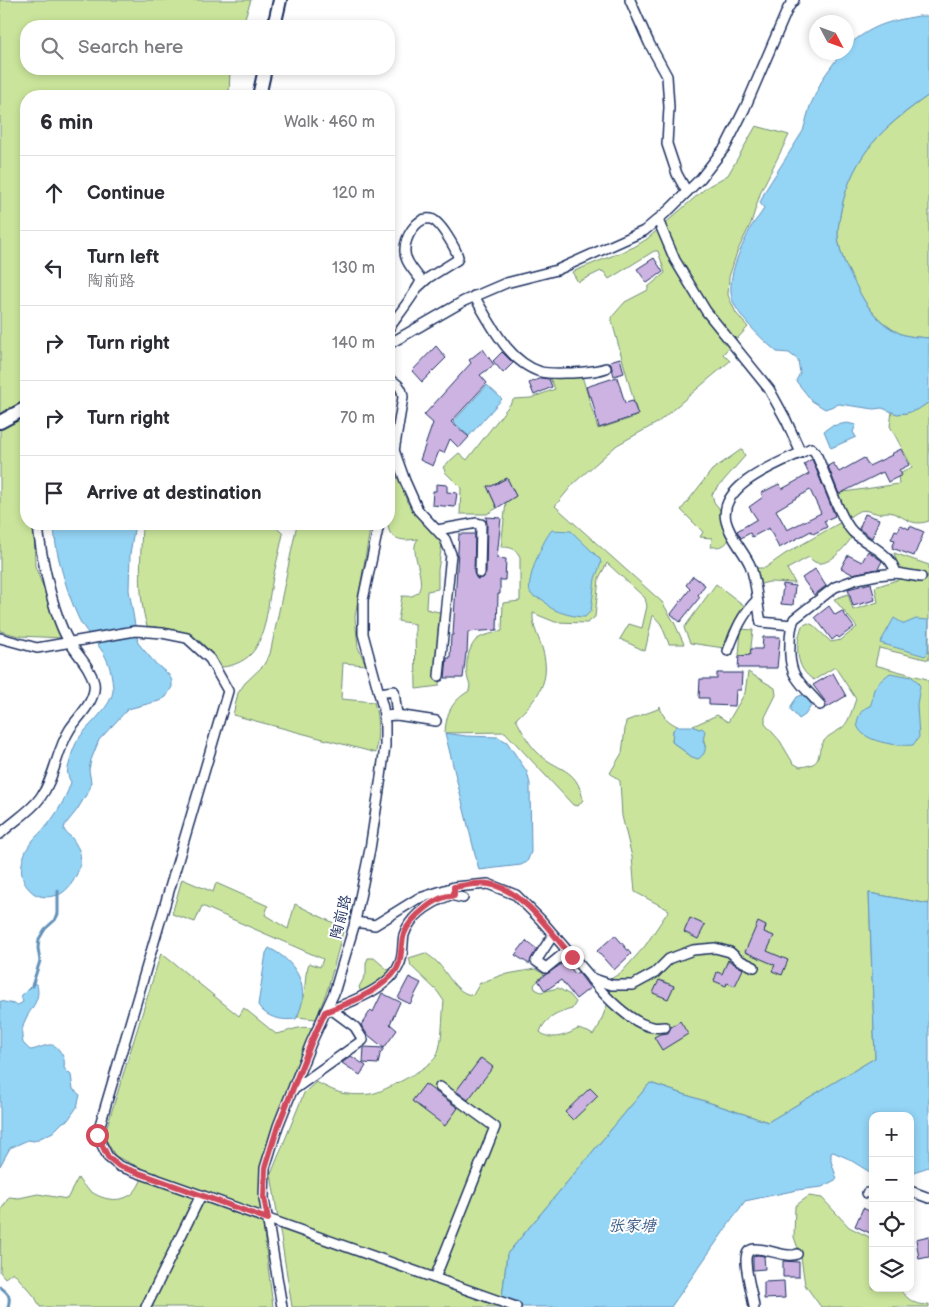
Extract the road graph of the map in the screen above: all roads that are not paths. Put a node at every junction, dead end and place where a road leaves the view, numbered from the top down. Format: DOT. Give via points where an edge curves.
graph roads {
  1 [pos="280,0"];
  2 [pos="630,0"];
  3 [pos="794,0"];
  4 [pos="275,20"];
  5 [pos="264,75"];
  6 [pos="260,90"];
  7 [pos="687,192"];
  8 [pos="658,220"];
  9 [pos="417,288"];
  10 [pos="474,296"];
  11 [pos="395,319"];
  12 [pos="395,340"];
  13 [pos="606,368"];
  14 [pos="395,382"];
  15 [pos="20,411"];
  16 [pos="0,422"];
  17 [pos="395,444"];
  18 [pos="395,453"];
  19 [pos="801,453"];
  20 [pos="39,530"];
  21 [pos="379,530"];
  22 [pos="437,530"];
  23 [pos="480,573"];
  24 [pos="896,573"];
  25 [pos="921,577"];
  26 [pos="757,600"];
  27 [pos="792,625"];
  28 [pos="0,638"];
  29 [pos="73,642"];
  30 [pos="728,651"];
  31 [pos="439,676"];
  32 [pos="379,693"];
  33 [pos="820,705"];
  34 [pos="397,715"];
  35 [pos="384,716"];
  36 [pos="436,720"];
  37 [pos="0,834"];
  38 [pos="457,894"];
  39 [pos="355,922"];
  40 [pos="553,935"];
  41 [pos="567,951"];
  42 [pos="754,967"];
  43 [pos="591,978"];
  44 [pos="328,1011"];
  45 [pos="665,1027"];
  46 [pos="440,1087"];
  47 [pos="292,1092"];
  48 [pos="914,1192"];
  49 [pos="201,1195"];
  50 [pos="929,1198"];
  51 [pos="268,1219"];
  52 [pos="797,1254"];
  53 [pos="435,1278"];
  54 [pos="146,1307"];
  55 [pos="282,1307"];
  56 [pos="516,1307"];
  57 [pos="754,1307"];
  1 -- 4 [label="main road"];
  2 -- 7 [label="street" via="667,76 667,144"];
  3 -- 7 [label="street" via="726,146"];
  5 -- 6 [label="main road"];
  7 -- 8 [label="street"];
  8 -- 10 [label="street" via="644,231 564,266"];
  8 -- 19 [label="street" via="675,260 706,312 768,389"];
  9 -- 9 [label="street" via="420,280 404,251 412,229 421,221 431,219 438,222 458,257"];
  9 -- 11 [label="street"];
  10 -- 12 [label="street"];
  10 -- 13 [label="street" via="499,338 521,362 542,372"];
  14 -- 17 [label="street" via="402,389 403,398"];
  15 -- 16 [label="main road"];
  18 -- 22 [label="street" via="418,510"];
  19 -- 24 [label="street" via="811,448 815,452 851,530 887,556"];
  19 -- 26 [label="street" via="738,486 728,505 725,519 750,566"];
  20 -- 29 [label="street" via="60,623"];
  21 -- 32 [label="street, 陶前路" via="363,600 363,634"];
  22 -- 23 [label="street" via="481,524"];
  22 -- 31 [label="street" via="446,539 451,554"];
  24 -- 25 [label="street"];
  24 -- 27 [label="street" via="856,579 835,587"];
  26 -- 27 [label="street" via="761,622"];
  26 -- 30 [label="street" via="744,613"];
  27 -- 33 [label="street" via="789,660 793,673"];
  28 -- 29 [label="street" via="37,648"];
  29 -- 37 [label="street" via="91,675 92,696 62,744 41,796"];
  29 -- 49 [label="street" via="135,631 187,638 210,659 228,691 97,1135 108,1157 119,1166"];
  32 -- 34 [label="street" via="394,691"];
  32 -- 35 [label="street, 陶前路"];
  34 -- 35 [label="street"];
  34 -- 36 [label="street"];
  35 -- 39 [label="street, 陶前路" via="381,777"];
  38 -- 39 [label="street" via="417,899 375,925"];
  38 -- 40 [label="street" via="488,884 516,894"];
  38 -- 44 [label="street" via="438,900 412,921 404,934 399,965 391,976 374,990"];
  39 -- 44 [label="street, 陶前路"];
  40 -- 41 [label="street"];
  40 -- 41 [label="street" via="536,961 546,968"];
  41 -- 43 [label="street"];
  42 -- 43 [label="street" via="730,952 715,948 692,950 669,959 633,985 612,985"];
  43 -- 45 [label="street" via="607,999 633,1019 652,1027"];
  44 -- 47 [label="street, 陶前路"];
  44 -- 47 [label="street" via="355,1027 363,1040"];
  46 -- 53 [label="street" via="495,1127"];
  47 -- 51 [label="street, 陶前路" via="265,1168 264,1198"];
  48 -- 50 [label="street"];
  49 -- 51 [label="street"];
  49 -- 54 [label="street"];
  51 -- 53 [label="street"];
  51 -- 55 [label="street, 陶前路"];
  52 -- 57 [label="street" via="780,1255 760,1248 747,1253"];
  53 -- 56 [label="street"];
}
